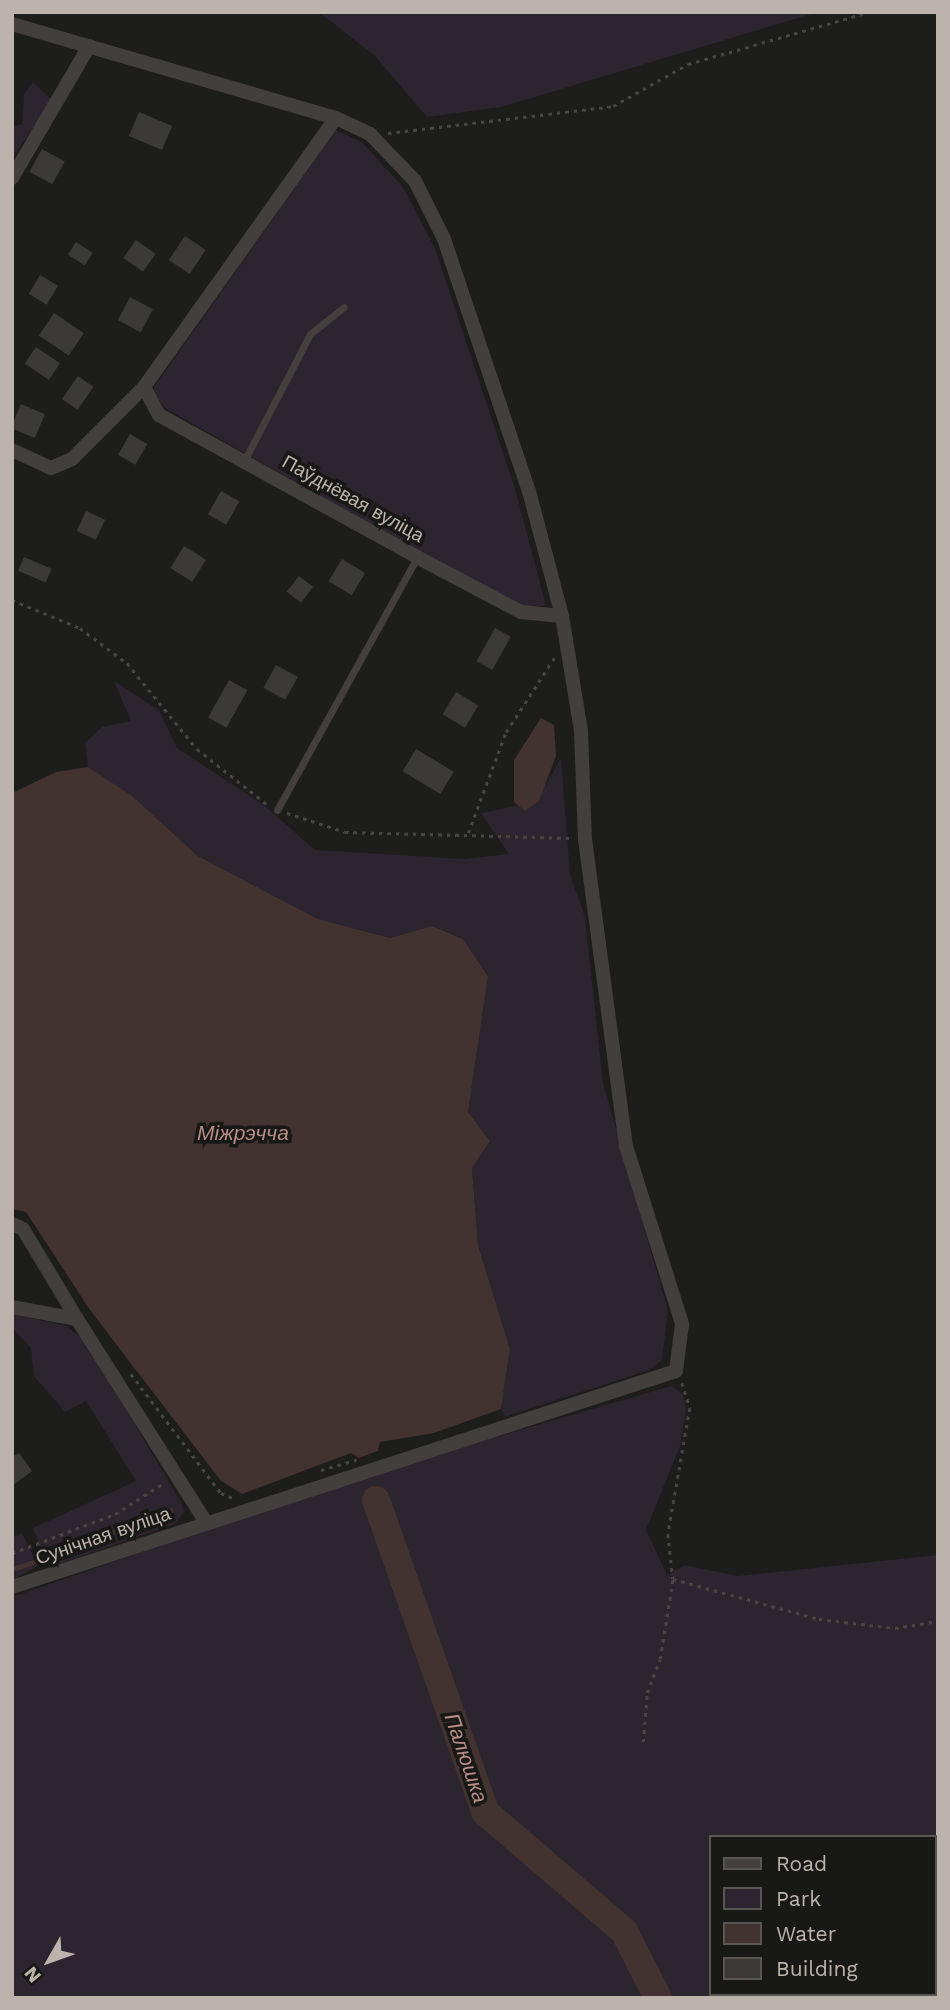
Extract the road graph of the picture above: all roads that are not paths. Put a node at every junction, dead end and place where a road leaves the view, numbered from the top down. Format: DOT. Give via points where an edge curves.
graph roads {
  1 [pos="12,24"];
  2 [pos="89,46"];
  3 [pos="336,118"];
  4 [pos="12,178"];
  5 [pos="345,307"];
  6 [pos="144,387"];
  7 [pos="12,450"];
  8 [pos="244,461"];
  9 [pos="418,557"];
  10 [pos="562,616"];
  11 [pos="276,810"];
  12 [pos="12,1224"];
  13 [pos="12,1307"];
  14 [pos="77,1319"];
  15 [pos="205,1522"];
  16 [pos="12,1587"];
  1 -- 2 [label="street"];
  2 -- 3 [label="street"];
  2 -- 4 [label="street"];
  3 -- 6 [label="street"];
  3 -- 10 [label="street" via="370,134 415,181 444,239 529,491"];
  5 -- 8 [label="lane" via="310,334"];
  6 -- 7 [label="street" via="72,459 51,468"];
  6 -- 8 [label="street, Паўднёвая вуліца" via="159,415"];
  8 -- 9 [label="street, Паўднёвая вуліца"];
  9 -- 10 [label="street, Паўднёвая вуліца" via="521,612"];
  9 -- 11 [label="lane"];
  10 -- 15 [label="street, Сунічная вуліца" via="582,731 585,839 626,1146 681,1324 676,1371"];
  12 -- 14 [label="street" via="23,1229"];
  13 -- 14 [label="street"];
  14 -- 15 [label="street"];
  15 -- 16 [label="street, Сунічная вуліца"];
}
